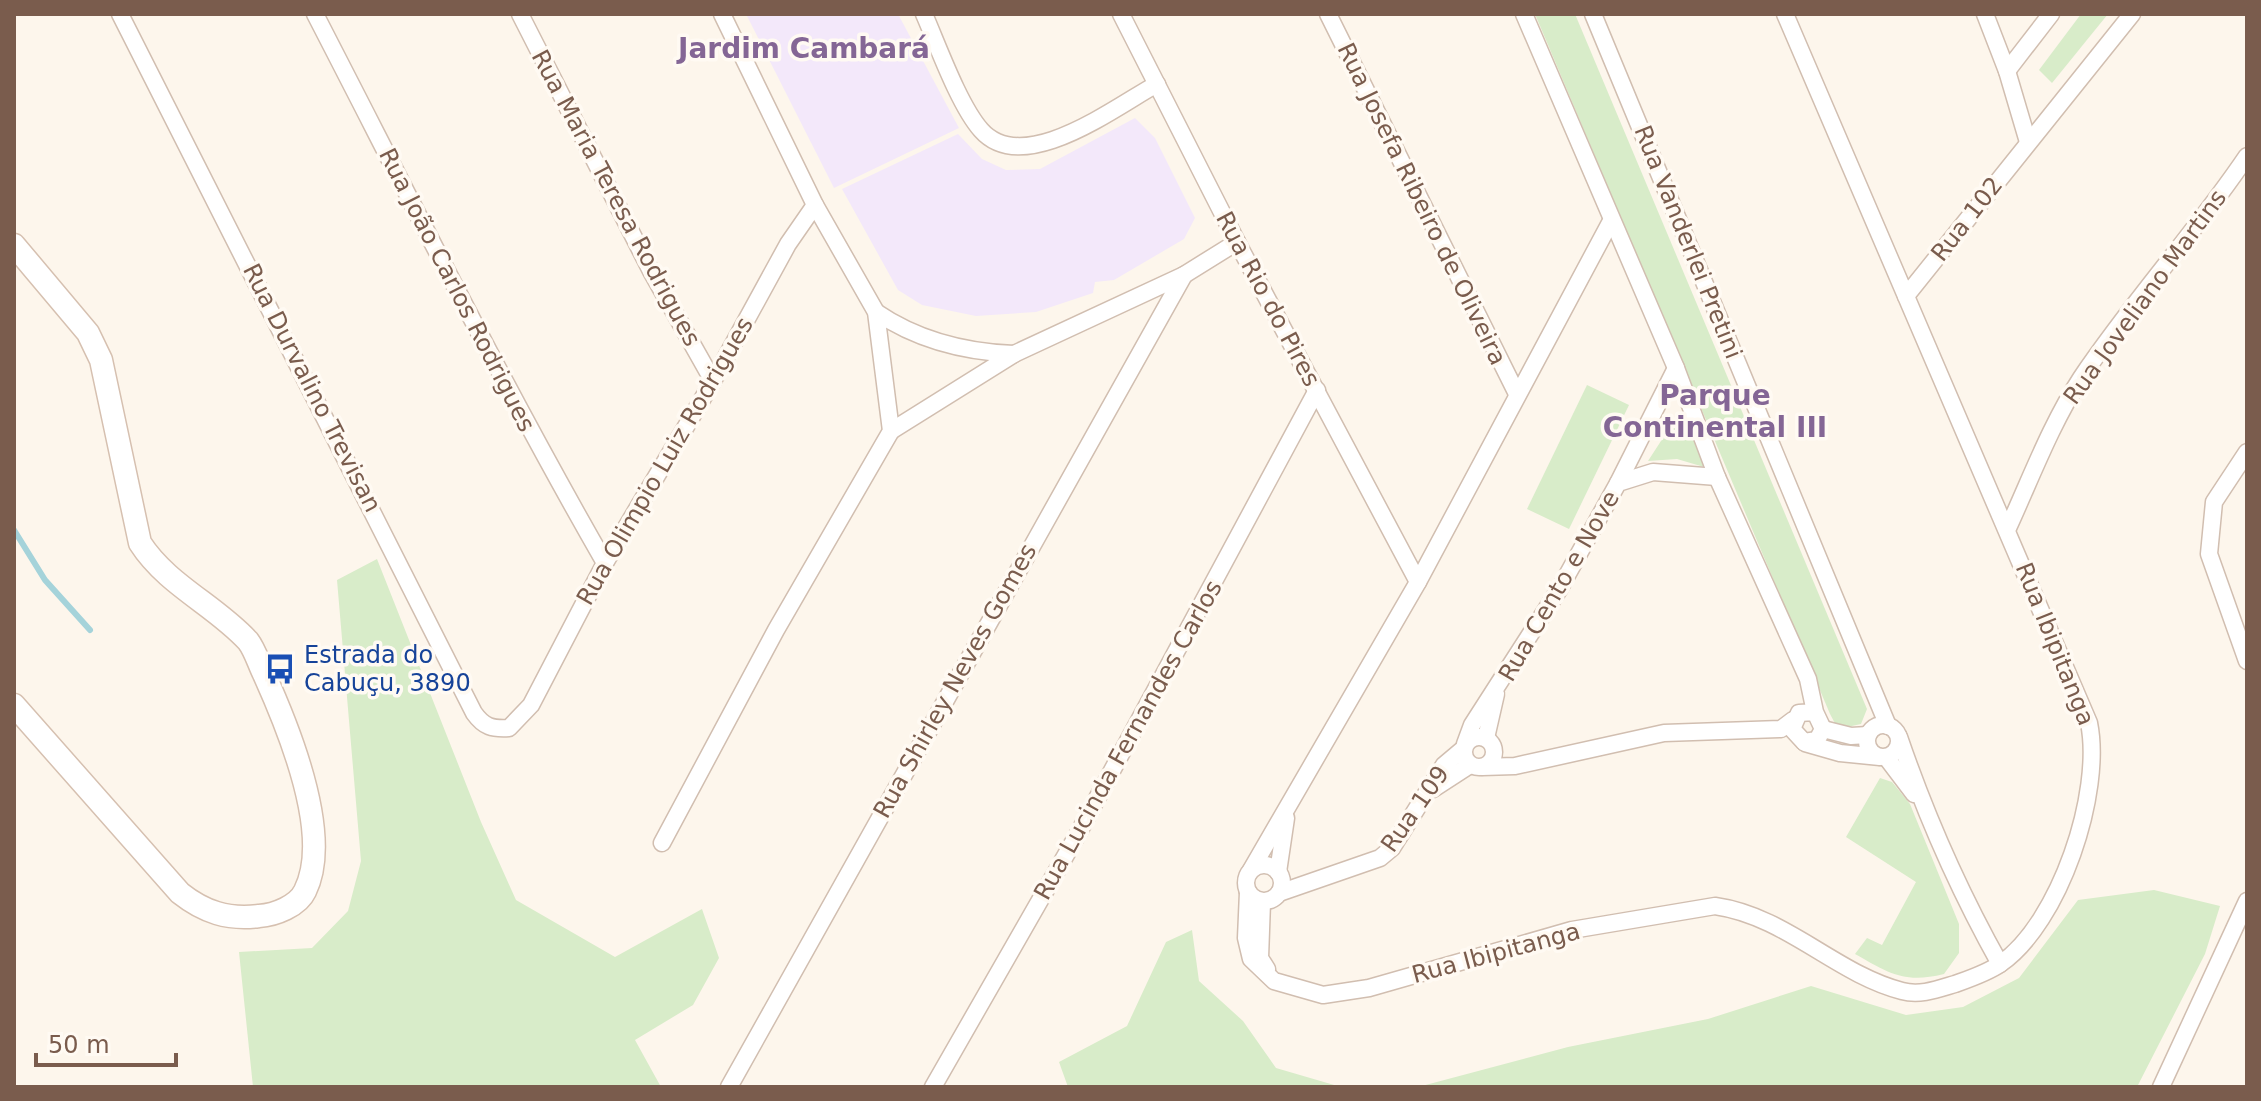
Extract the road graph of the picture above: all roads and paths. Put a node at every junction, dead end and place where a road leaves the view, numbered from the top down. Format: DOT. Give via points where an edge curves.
graph roads {
  1 [pos="120,14"];
  2 [pos="315,14"];
  3 [pos="520,14"];
  4 [pos="722,14"];
  5 [pos="924,14"];
  6 [pos="1121,14"];
  7 [pos="1328,14"];
  8 [pos="1524,14"];
  9 [pos="1593,14"];
  10 [pos="1785,14"];
  11 [pos="1985,14"];
  12 [pos="2051,14"];
  13 [pos="2132,14"];
  14 [pos="2007,71"];
  15 [pos="1157,84"];
  16 [pos="2028,142"];
  17 [pos="2247,156"];
  18 [pos="815,205"];
  19 [pos="1611,221"];
  20 [pos="1237,242"];
  21 [pos="14,245"];
  22 [pos="1184,275"];
  23 [pos="1906,296"];
  24 [pos="876,312"];
  25 [pos="1014,354"];
  26 [pos="1676,368"];
  27 [pos="713,381"];
  28 [pos="1317,390"];
  29 [pos="1517,394"];
  30 [pos="891,431"];
  31 [pos="2247,452"];
  32 [pos="1717,477"];
  33 [pos="1618,483"];
  34 [pos="2008,528"];
  35 [pos="605,563"];
  36 [pos="1418,582"];
  37 [pos="2247,661"];
  38 [pos="1496,692"];
  39 [pos="14,705"];
  40 [pos="1802,715"];
  41 [pos="521,719"];
  42 [pos="1823,729"];
  43 [pos="1742,730"];
  44 [pos="1882,731"];
  45 [pos="1489,740"];
  46 [pos="1800,740"];
  47 [pos="1470,756"];
  48 [pos="1883,757"];
  49 [pos="1537,759"];
  50 [pos="1921,801"];
  51 [pos="1288,808"];
  52 [pos="662,843"];
  53 [pos="1251,870"];
  54 [pos="1279,880"];
  55 [pos="1248,892"];
  56 [pos="2247,901"];
  57 [pos="1262,902"];
  58 [pos="2000,964"];
  59 [pos="1274,981"];
  60 [pos="729,1087"];
  61 [pos="933,1087"];
  62 [pos="2161,1087"];
  1 -- 41 [label="street, Rua Durvalino Trevisan" via="474,713 495,729 509,728"];
  2 -- 35 [label="street, Rua João Carlos Rodrigues" via="530,432"];
  3 -- 27 [label="street, Rua Maria Teresa Rodrigues"];
  4 -- 18 [label="street"];
  5 -- 15 [label="street" via="969,111 995,142 1013,147 1055,140"];
  6 -- 15 [label="street, Rua Rio do Pires"];
  7 -- 29 [label="street, Rua Josefa Ribeiro de Oliveira"];
  8 -- 19 [label="street"];
  9 -- 44 [label="street, Rua Vanderlei Pretini" via="1876,692"];
  10 -- 23 [label="street, Rua Ibipitanga"];
  11 -- 14 [label="street"];
  12 -- 14 [label="street"];
  13 -- 16 [label="street, Rua 102"];
  14 -- 16 [label="street"];
  15 -- 20 [label="street, Rua Rio do Pires"];
  16 -- 23 [label="street, Rua 102"];
  17 -- 34 [label="street, Rua Joveliano Martins" via="2081,378"];
  18 -- 24 [label="street"];
  18 -- 27 [label="street, Rua Olimpio Luiz Rodrigues"];
  19 -- 26 [label="street"];
  19 -- 29 [label="street"];
  20 -- 22 [label="street"];
  20 -- 28 [label="street, Rua Rio do Pires"];
  21 -- 39 [label="main road" via="88,333 101,360 140,543 153,563 249,643 274,696 300,767 310,816 311,873 304,894 287,909 261,916 231,917 202,910 180,893"];
  22 -- 25 [label="street"];
  22 -- 60 [label="street, Rua Shirley Neves Gomes"];
  23 -- 34 [label="street, Rua Ibipitanga"];
  24 -- 25 [label="street" via="898,327 950,345"];
  24 -- 30 [label="street"];
  25 -- 30 [label="street"];
  26 -- 32 [label="street"];
  26 -- 33 [label="street"];
  27 -- 35 [label="street, Rua Olimpio Luiz Rodrigues"];
  28 -- 36 [label="street, Rua Rio do Pires"];
  28 -- 61 [label="street, Rua Lucinda Fernandes Carlos" via="1079,832"];
  29 -- 36 [label="street"];
  30 -- 52 [label="street"];
  31 -- 37 [label="street" via="2214,502 2209,554"];
  32 -- 33 [label="street, Rua Cento e Nove" via="1653,472"];
  32 -- 40 [label="street" via="1801,666"];
  33 -- 38 [label="street, Rua Cento e Nove"];
  34 -- 58 [label="street, Rua Ibipitanga" via="2081,700 2094,747 2093,774 2063,876 2027,937"];
  35 -- 41 [label="street, Rua Olimpio Luiz Rodrigues"];
  36 -- 51 [label="street"];
  38 -- 45 [label="street"];
  38 -- 47 [label="street, Rua 109" via="1480,710"];
  40 -- 42 [label="street"];
  40 -- 43 [label="street" via="1781,729"];
  40 -- 46 [label="street"];
  42 -- 44 [label="street" via="1851,736"];
  42 -- 46 [label="street" via="1817,740"];
  43 -- 46 [label="street"];
  43 -- 49 [label="street" via="1664,733"];
  44 -- 48 [label="street" via="1897,750"];
  44 -- 48 [label="street" via="1867,744"];
  44 -- 50 [label="street"];
  45 -- 47 [label="street" via="1478,736"];
  45 -- 47 [label="street" via="1493,758"];
  45 -- 49 [label="street" via="1507,754"];
  46 -- 48 [label="street" via="1840,753"];
  47 -- 49 [label="street" via="1515,766"];
  47 -- 54 [label="street, Rua 109" via="1444,765 1392,848 1380,858 1319,878"];
  48 -- 50 [label="street"];
  50 -- 58 [label="street"];
  51 -- 53 [label="street"];
  51 -- 54 [label="street"];
  53 -- 54 [label="street" via="1268,866"];
  53 -- 55 [label="street"];
  54 -- 57 [label="street"];
  55 -- 57 [label="street"];
  55 -- 59 [label="street" via="1246,938 1251,959"];
  56 -- 62 [label="street"];
  57 -- 59 [label="street" via="1260,958"];
  58 -- 59 [label="street, Rua Ibipitanga" via="1927,992 1905,992 1879,983 1780,927 1739,909 1715,906 1572,930 1369,988 1323,995"];
}
